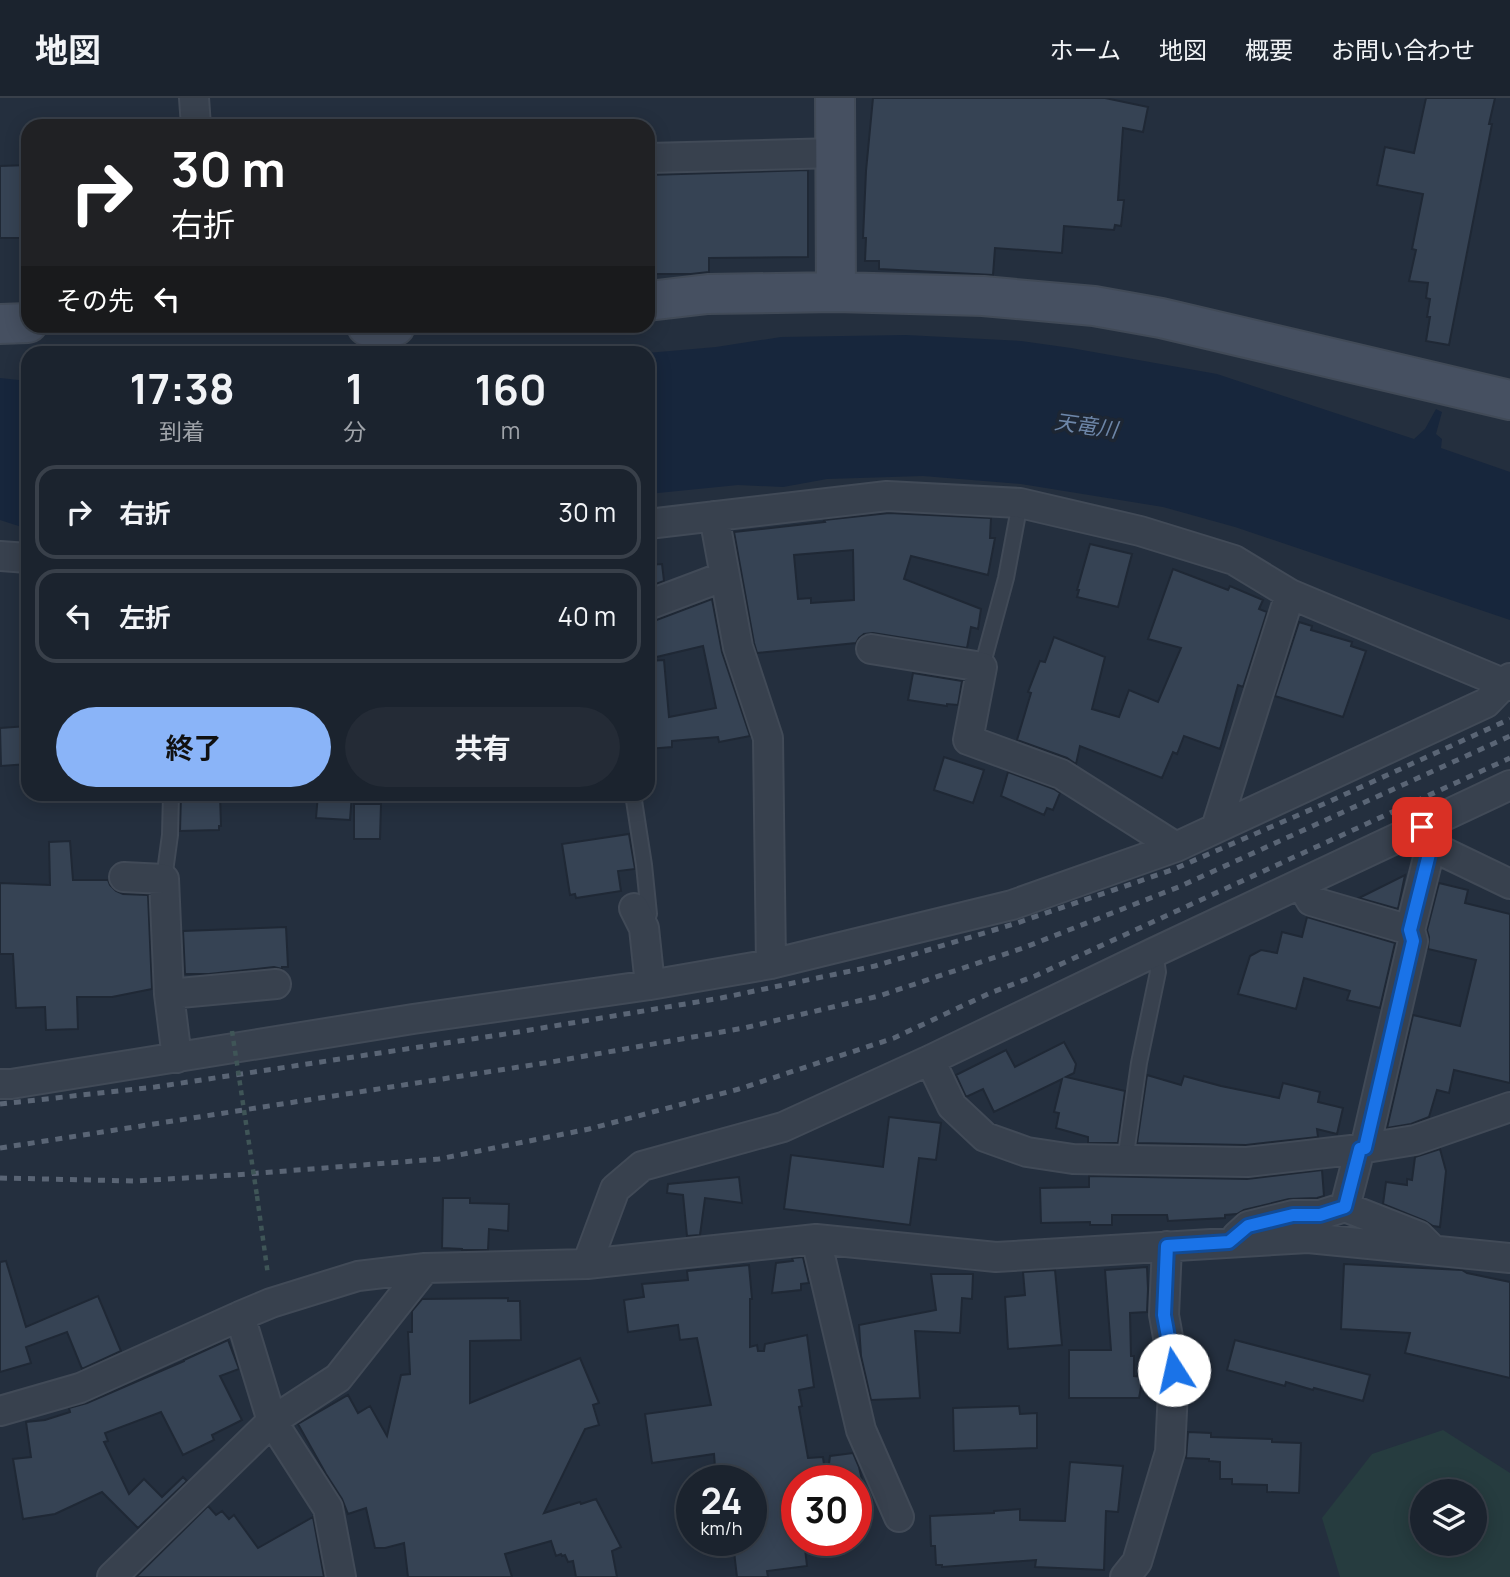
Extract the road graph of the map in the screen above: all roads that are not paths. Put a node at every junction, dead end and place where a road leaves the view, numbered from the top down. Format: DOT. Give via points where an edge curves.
graph roads {
  1 [pos="194,98"];
  2 [pos="835,98"];
  3 [pos="195,119"];
  4 [pos="835,153"];
  5 [pos="655,158"];
  6 [pos="836,292"];
  7 [pos="655,299"];
  8 [pos="21,323"];
  9 [pos="0,324"];
  10 [pos="1510,400"];
  11 [pos="1020,503"];
  12 [pos="714,516"];
  13 [pos="655,523"];
  14 [pos="0,556"];
  15 [pos="21,558"];
  16 [pos="725,576"];
  17 [pos="1290,594"];
  18 [pos="655,602"];
  19 [pos="871,649"];
  20 [pos="982,667"];
  21 [pos="1508,683"];
  22 [pos="1510,785"];
  23 [pos="171,801"];
  24 [pos="635,801"];
  25 [pos="1216,828"];
  26 [pos="1426,836"];
  27 [pos="1176,847"];
  28 [pos="124,877"];
  29 [pos="164,879"];
  30 [pos="1301,884"];
  31 [pos="1510,884"];
  32 [pos="639,918"];
  33 [pos="1410,930"];
  34 [pos="1155,952"];
  35 [pos="771,964"];
  36 [pos="276,985"];
  37 [pos="650,985"];
  38 [pos="169,994"];
  39 [pos="177,1058"];
  40 [pos="930,1060"];
  41 [pos="0,1084"];
  42 [pos="1510,1107"];
  43 [pos="1362,1148"];
  44 [pos="1125,1160"];
  45 [pos="1345,1207"];
  46 [pos="816,1239"];
  47 [pos="1229,1242"];
  48 [pos="1167,1246"];
  49 [pos="1433,1250"];
  50 [pos="1510,1258"];
  51 [pos="587,1264"];
  52 [pos="425,1268"];
  53 [pos="240,1315"];
  54 [pos="0,1411"];
  55 [pos="272,1420"];
  56 [pos="899,1517"];
  57 [pos="112,1577"];
  58 [pos="341,1577"];
  59 [pos="1125,1577"];
  1 -- 3 [label="street"];
  2 -- 4 [label="street"];
  4 -- 5 [label="street"];
  4 -- 6 [label="street"];
  6 -- 7 [label="street"];
  6 -- 10 [label="street" via="983,296 1094,306"];
  8 -- 9 [label="street"];
  11 -- 12 [label="street" via="887,496"];
  11 -- 17 [label="street" via="1140,531 1234,560"];
  11 -- 20 [label="lane"];
  12 -- 13 [label="street"];
  12 -- 16 [label="street"];
  14 -- 15 [label="street"];
  16 -- 18 [label="street"];
  16 -- 35 [label="street" via="738,647 768,738"];
  17 -- 21 [label="street"];
  17 -- 25 [label="street"];
  19 -- 20 [label="street"];
  20 -- 27 [label="street" via="968,740 1060,774"];
  21 -- 25 [label="street" via="1486,703"];
  22 -- 26 [label="street"];
  23 -- 29 [label="lane"];
  24 -- 32 [label="lane" via="649,914"];
  25 -- 27 [label="street"];
  26 -- 30 [label="street"];
  26 -- 31 [label="street"];
  26 -- 33 [label="street"];
  27 -- 35 [label="street" via="1012,905"];
  28 -- 29 [label="street"];
  29 -- 38 [label="street"];
  30 -- 33 [label="street" via="1311,901"];
  30 -- 34 [label="street"];
  32 -- 37 [label="street"];
  33 -- 43 [label="street" via="1413,941"];
  34 -- 40 [label="street"];
  34 -- 44 [label="lane" via="1158,972"];
  35 -- 37 [label="street"];
  36 -- 38 [label="street"];
  37 -- 39 [label="street"];
  38 -- 39 [label="street"];
  39 -- 41 [label="street"];
  40 -- 44 [label="street" via="951,1106 985,1137 1027,1152 1073,1160"];
  40 -- 51 [label="street" via="783,1127 642,1166 615,1189"];
  42 -- 43 [label="street" via="1415,1140"];
  43 -- 44 [label="street" via="1247,1162"];
  43 -- 45 [label="street"];
  45 -- 47 [label="street" via="1248,1226"];
  45 -- 49 [label="street" via="1419,1236"];
  46 -- 48 [label="street" via="996,1257"];
  46 -- 51 [label="street"];
  46 -- 56 [label="street" via="861,1430"];
  47 -- 48 [label="street"];
  47 -- 49 [label="street" via="1308,1238"];
  48 -- 59 [label="street" via="1164,1315 1174,1370 1170,1452 1138,1562"];
  49 -- 50 [label="street"];
  51 -- 52 [label="street"];
  52 -- 53 [label="street" via="358,1276"];
  52 -- 55 [label="street" via="338,1378"];
  53 -- 54 [label="street" via="80,1388"];
  53 -- 55 [label="street"];
  55 -- 57 [label="street"];
  55 -- 58 [label="street" via="328,1508"];
}
